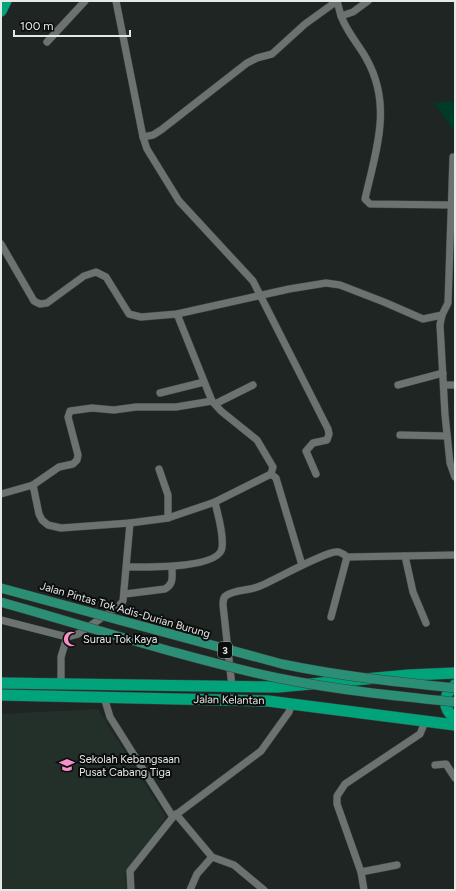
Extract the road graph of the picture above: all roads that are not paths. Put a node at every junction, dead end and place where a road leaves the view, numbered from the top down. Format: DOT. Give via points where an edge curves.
graph roads {
  1 [pos="6,1"];
  2 [pos="85,1"];
  3 [pos="116,1"];
  4 [pos="337,1"];
  5 [pos="368,1"];
  6 [pos="1,11"];
  7 [pos="341,16"];
  8 [pos="48,42"];
  9 [pos="143,137"];
  10 [pos="452,157"];
  11 [pos="452,205"];
  12 [pos="1,244"];
  13 [pos="453,287"];
  14 [pos="260,295"];
  15 [pos="177,314"];
  16 [pos="442,316"];
  17 [pos="443,373"];
  18 [pos="204,382"];
  19 [pos="253,385"];
  20 [pos="398,385"];
  21 [pos="444,385"];
  22 [pos="455,385"];
  23 [pos="160,393"];
  24 [pos="213,402"];
  25 [pos="400,435"];
  26 [pos="447,436"];
  27 [pos="159,469"];
  28 [pos="271,474"];
  29 [pos="316,474"];
  30 [pos="455,477"];
  31 [pos="34,485"];
  32 [pos="1,494"];
  33 [pos="215,502"];
  34 [pos="168,518"];
  35 [pos="130,523"];
  36 [pos="455,555"];
  37 [pos="405,556"];
  38 [pos="347,557"];
  39 [pos="302,565"];
  40 [pos="126,567"];
  41 [pos="172,567"];
  42 [pos="1,588"];
  43 [pos="125,594"];
  44 [pos="1,602"];
  45 [pos="331,617"];
  46 [pos="1,620"];
  47 [pos="426,623"];
  48 [pos="67,637"];
  49 [pos="455,673"];
  50 [pos="1,683"];
  51 [pos="61,684"];
  52 [pos="232,687"];
  53 [pos="455,687"];
  54 [pos="1,695"];
  55 [pos="104,697"];
  56 [pos="455,702"];
  57 [pos="292,703"];
  58 [pos="455,718"];
  59 [pos="425,722"];
  60 [pos="455,725"];
  61 [pos="435,765"];
  62 [pos="455,778"];
  63 [pos="175,815"];
  64 [pos="212,857"];
  65 [pos="397,865"];
  66 [pos="361,872"];
  67 [pos="364,887"];
  68 [pos="131,890"];
  69 [pos="190,890"];
  70 [pos="264,890"];
  71 [pos="356,890"];
  1 -- 6 [label="highway"];
  2 -- 8 [label="street"];
  3 -- 9 [label="street"];
  4 -- 7 [label="street"];
  4 -- 9 [label="street" via="305,24 272,54 247,63 161,130"];
  5 -- 7 [label="street" via="353,12"];
  7 -- 11 [label="street" via="347,31 366,58 381,101 381,126 365,199 370,204"];
  9 -- 14 [label="street" via="147,149 178,201 253,281"];
  10 -- 11 [label="street"];
  11 -- 13 [label="street"];
  12 -- 15 [label="street" via="34,301 40,304 47,303 84,276 96,272 106,277 129,314 141,317"];
  13 -- 16 [label="street"];
  14 -- 15 [label="street"];
  14 -- 16 [label="street" via="326,283 340,285 423,319"];
  14 -- 29 [label="street" via="328,429 327,440 313,443 306,451"];
  15 -- 18 [label="street"];
  16 -- 17 [label="street" via="440,325"];
  17 -- 20 [label="street"];
  17 -- 21 [label="street"];
  18 -- 23 [label="street"];
  18 -- 24 [label="street"];
  19 -- 24 [label="street"];
  21 -- 22 [label="street"];
  21 -- 26 [label="street"];
  24 -- 28 [label="street" via="257,440 273,467"];
  24 -- 31 [label="street" via="176,407 114,410 92,408 70,411 68,417 78,455 77,460 73,464 59,467"];
  25 -- 26 [label="street"];
  26 -- 30 [label="street" via="450,464"];
  27 -- 34 [label="street" via="168,495"];
  28 -- 33 [label="street"];
  28 -- 39 [label="street" via="276,478"];
  31 -- 32 [label="street"];
  31 -- 35 [label="street" via="39,514 42,520 54,528"];
  33 -- 34 [label="street"];
  33 -- 41 [label="street" via="222,549 212,558"];
  34 -- 35 [label="street"];
  35 -- 40 [label="street"];
  36 -- 37 [label="street"];
  37 -- 38 [label="street"];
  37 -- 47 [label="street" via="413,592"];
  38 -- 39 [label="street" via="340,552 334,552"];
  38 -- 45 [label="street"];
  39 -- 52 [label="street" via="261,586 225,596 223,605"];
  40 -- 41 [label="street"];
  40 -- 43 [label="street"];
  41 -- 43 [label="street" via="172,583 165,589"];
  42 -- 53 [label="main road, Jalan Pintas Tok Adis-Durian Burung / 3, bridge" via="282,664 389,682"];
  43 -- 48 [label="street" via="119,606 78,634"];
  44 -- 56 [label="main road, 3, bridge" via="278,678 391,696"];
  46 -- 48 [label="street"];
  48 -- 51 [label="street" via="61,656"];
  49 -- 52 [label="highway, Jalan Kelantan" via="278,687"];
  50 -- 51 [label="highway, Jalan Kelantan"];
  51 -- 52 [label="highway, Jalan Kelantan"];
  53 -- 58 [label="highway" via="449,690 445,702"];
  54 -- 55 [label="highway, Jalan Kelantan"];
  55 -- 57 [label="highway, Jalan Kelantan"];
  55 -- 63 [label="street" via="110,717"];
  57 -- 59 [label="highway, Jalan Kelantan"];
  57 -- 63 [label="street" via="289,712 261,751"];
  59 -- 60 [label="highway, Jalan Kelantan"];
  59 -- 66 [label="street" via="420,734 345,784 337,796 339,812"];
  61 -- 62 [label="street" via="446,764"];
  63 -- 64 [label="street"];
  63 -- 68 [label="street" via="130,871"];
  64 -- 69 [label="street" via="196,874"];
  64 -- 70 [label="street" via="234,865"];
  65 -- 66 [label="street"];
  66 -- 67 [label="street"];
  67 -- 71 [label="street"];
}
